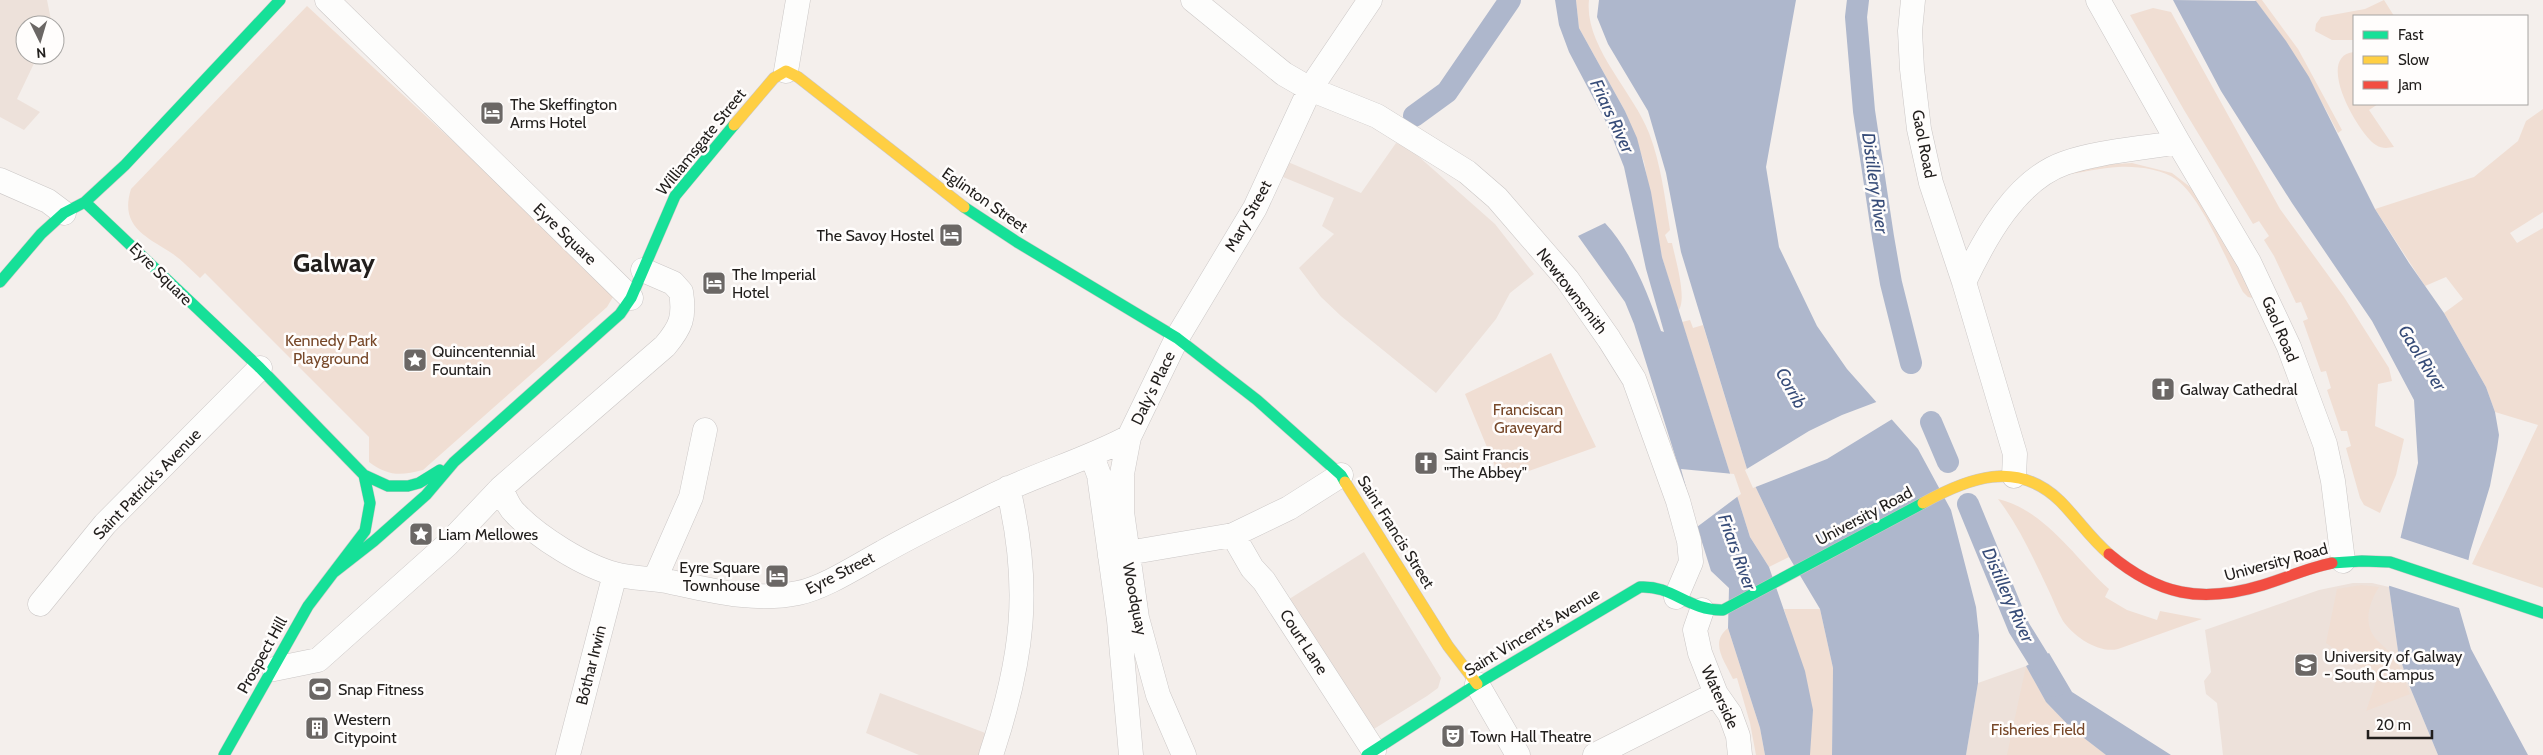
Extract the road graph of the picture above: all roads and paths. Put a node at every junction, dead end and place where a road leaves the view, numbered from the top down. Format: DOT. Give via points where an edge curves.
graph roads {
  1 [pos="280,0"];
  2 [pos="326,0"];
  3 [pos="798,0"];
  4 [pos="1193,0"];
  5 [pos="1370,0"];
  6 [pos="1913,0"];
  7 [pos="2098,0"];
  8 [pos="786,71"];
  9 [pos="1310,88"];
  10 [pos="2178,142"];
  11 [pos="0,180"];
  12 [pos="85,202"];
  13 [pos="64,213"];
  14 [pos="643,270"];
  15 [pos="0,282"];
  16 [pos="1964,282"];
  17 [pos="631,298"];
  18 [pos="1177,338"];
  19 [pos="260,368"];
  20 [pos="705,430"];
  21 [pos="1129,437"];
  22 [pos="1092,456"];
  23 [pos="454,462"];
  24 [pos="364,475"];
  25 [pos="1341,475"];
  26 [pos="2014,476"];
  27 [pos="501,488"];
  28 [pos="1008,488"];
  29 [pos="402,516"];
  30 [pos="1233,535"];
  31 [pos="1118,555"];
  32 [pos="2342,562"];
  33 [pos="333,573"];
  34 [pos="615,574"];
  35 [pos="655,579"];
  36 [pos="1676,597"];
  37 [pos="40,604"];
  38 [pos="1712,610"];
  39 [pos="2543,613"];
  40 [pos="274,669"];
  41 [pos="1476,684"];
  42 [pos="1716,694"];
  43 [pos="1370,753"];
  44 [pos="224,755"];
  45 [pos="568,755"];
  46 [pos="991,755"];
  47 [pos="1131,755"];
  48 [pos="1184,755"];
  49 [pos="1518,755"];
  50 [pos="1595,755"];
  51 [pos="1740,755"];
  1 -- 12 [label="main road" via="125,165"];
  2 -- 17 [label="street, Eyre Square"];
  3 -- 8 [label="street"];
  4 -- 9 [label="street, Newtownsmith" via="1284,74"];
  5 -- 9 [label="street, Mary Street"];
  6 -- 16 [label="street, Gaol Road" via="1910,40 1919,129 1931,183"];
  7 -- 10 [label="street, Gaol Road"];
  8 -- 14 [label="main road, Williamsgate Street" via="774,78 675,196"];
  8 -- 18 [label="main road, Eglinton Street" via="798,77 965,208"];
  9 -- 18 [label="street, Mary Street" via="1255,208"];
  9 -- 36 [label="street, Newtownsmith" via="1377,116 1467,172 1497,198 1568,279 1634,379 1678,501 1691,562"];
  10 -- 16 [label="street" via="2093,156 2050,170 2031,183 2010,205"];
  10 -- 32 [label="street, Gaol Road" via="2249,262 2289,347 2332,470"];
  11 -- 13 [label="street" via="48,201"];
  12 -- 13 [label="main road"];
  12 -- 19 [label="main road, Eyre Square"];
  13 -- 15 [label="main road"];
  14 -- 17 [label="main road, Williamsgate Street"];
  14 -- 27 [label="street" via="673,283 681,292 682,318 678,330 655,356"];
  16 -- 26 [label="street, Gaol Road" via="2015,454"];
  17 -- 23 [label="main road, Eyre Square" via="608,327"];
  18 -- 21 [label="street, Daly's Place"];
  18 -- 25 [label="main road, Saint Francis Street" via="1257,400"];
  19 -- 24 [label="main road, Eyre Square"];
  19 -- 37 [label="street, Saint Patrick's Avenue" via="105,524"];
  20 -- 35 [label="street" via="691,497"];
  21 -- 22 [label="street, Eyre Street"];
  21 -- 31 [label="street, Woodquay" via="1122,474"];
  22 -- 28 [label="street, Eyre Street"];
  22 -- 31 [label="street, Woodquay" via="1100,475"];
  23 -- 24 [label="main road, Eyre Square" via="408,486 388,486"];
  23 -- 29 [label="main road, Eyre Square" via="426,495"];
  24 -- 33 [label="main road, Prospect Hill" via="370,493 370,518 365,531"];
  25 -- 30 [label="street" via="1288,508"];
  25 -- 41 [label="main road, Saint Francis Street" via="1448,646"];
  26 -- 32 [label="main road, University Road" via="2050,493 2120,564 2171,590 2191,595 2236,592 2264,586 2316,566"];
  26 -- 38 [label="main road, University Road" via="1978,478 1942,492"];
  27 -- 34 [label="street, Eyre Street" via="516,515 541,534 563,549"];
  27 -- 40 [label="street" via="448,544 318,660"];
  28 -- 35 [label="street, Eyre Street" via="800,593 771,597 725,594"];
  28 -- 46 [label="street" via="1018,531 1023,601 1016,665"];
  29 -- 33 [label="main road, Prospect Hill"];
  30 -- 31 [label="street"];
  30 -- 43 [label="street, Court Lane"];
  31 -- 47 [label="street, Woodquay" via="1119,620"];
  31 -- 48 [label="street, Woodquay" via="1148,664"];
  32 -- 39 [label="main road, University Road" via="2390,562"];
  33 -- 40 [label="main road, Prospect Hill" via="308,606"];
  34 -- 35 [label="street, Eyre Street"];
  34 -- 45 [label="street, Bóthar Irwin"];
  36 -- 38 [label="main road, Saint Vincent's Avenue"];
  36 -- 41 [label="main road, Saint Vincent's Avenue" via="1657,586 1640,587"];
  38 -- 42 [label="street, Waterside" via="1695,630"];
  40 -- 44 [label="main road, Prospect Hill"];
  41 -- 43 [label="main road, Saint Vincent's Avenue"];
  41 -- 49 [label="street"];
  42 -- 50 [label="street"];
  42 -- 51 [label="street, Waterside" via="1730,714 1738,736"];
}
